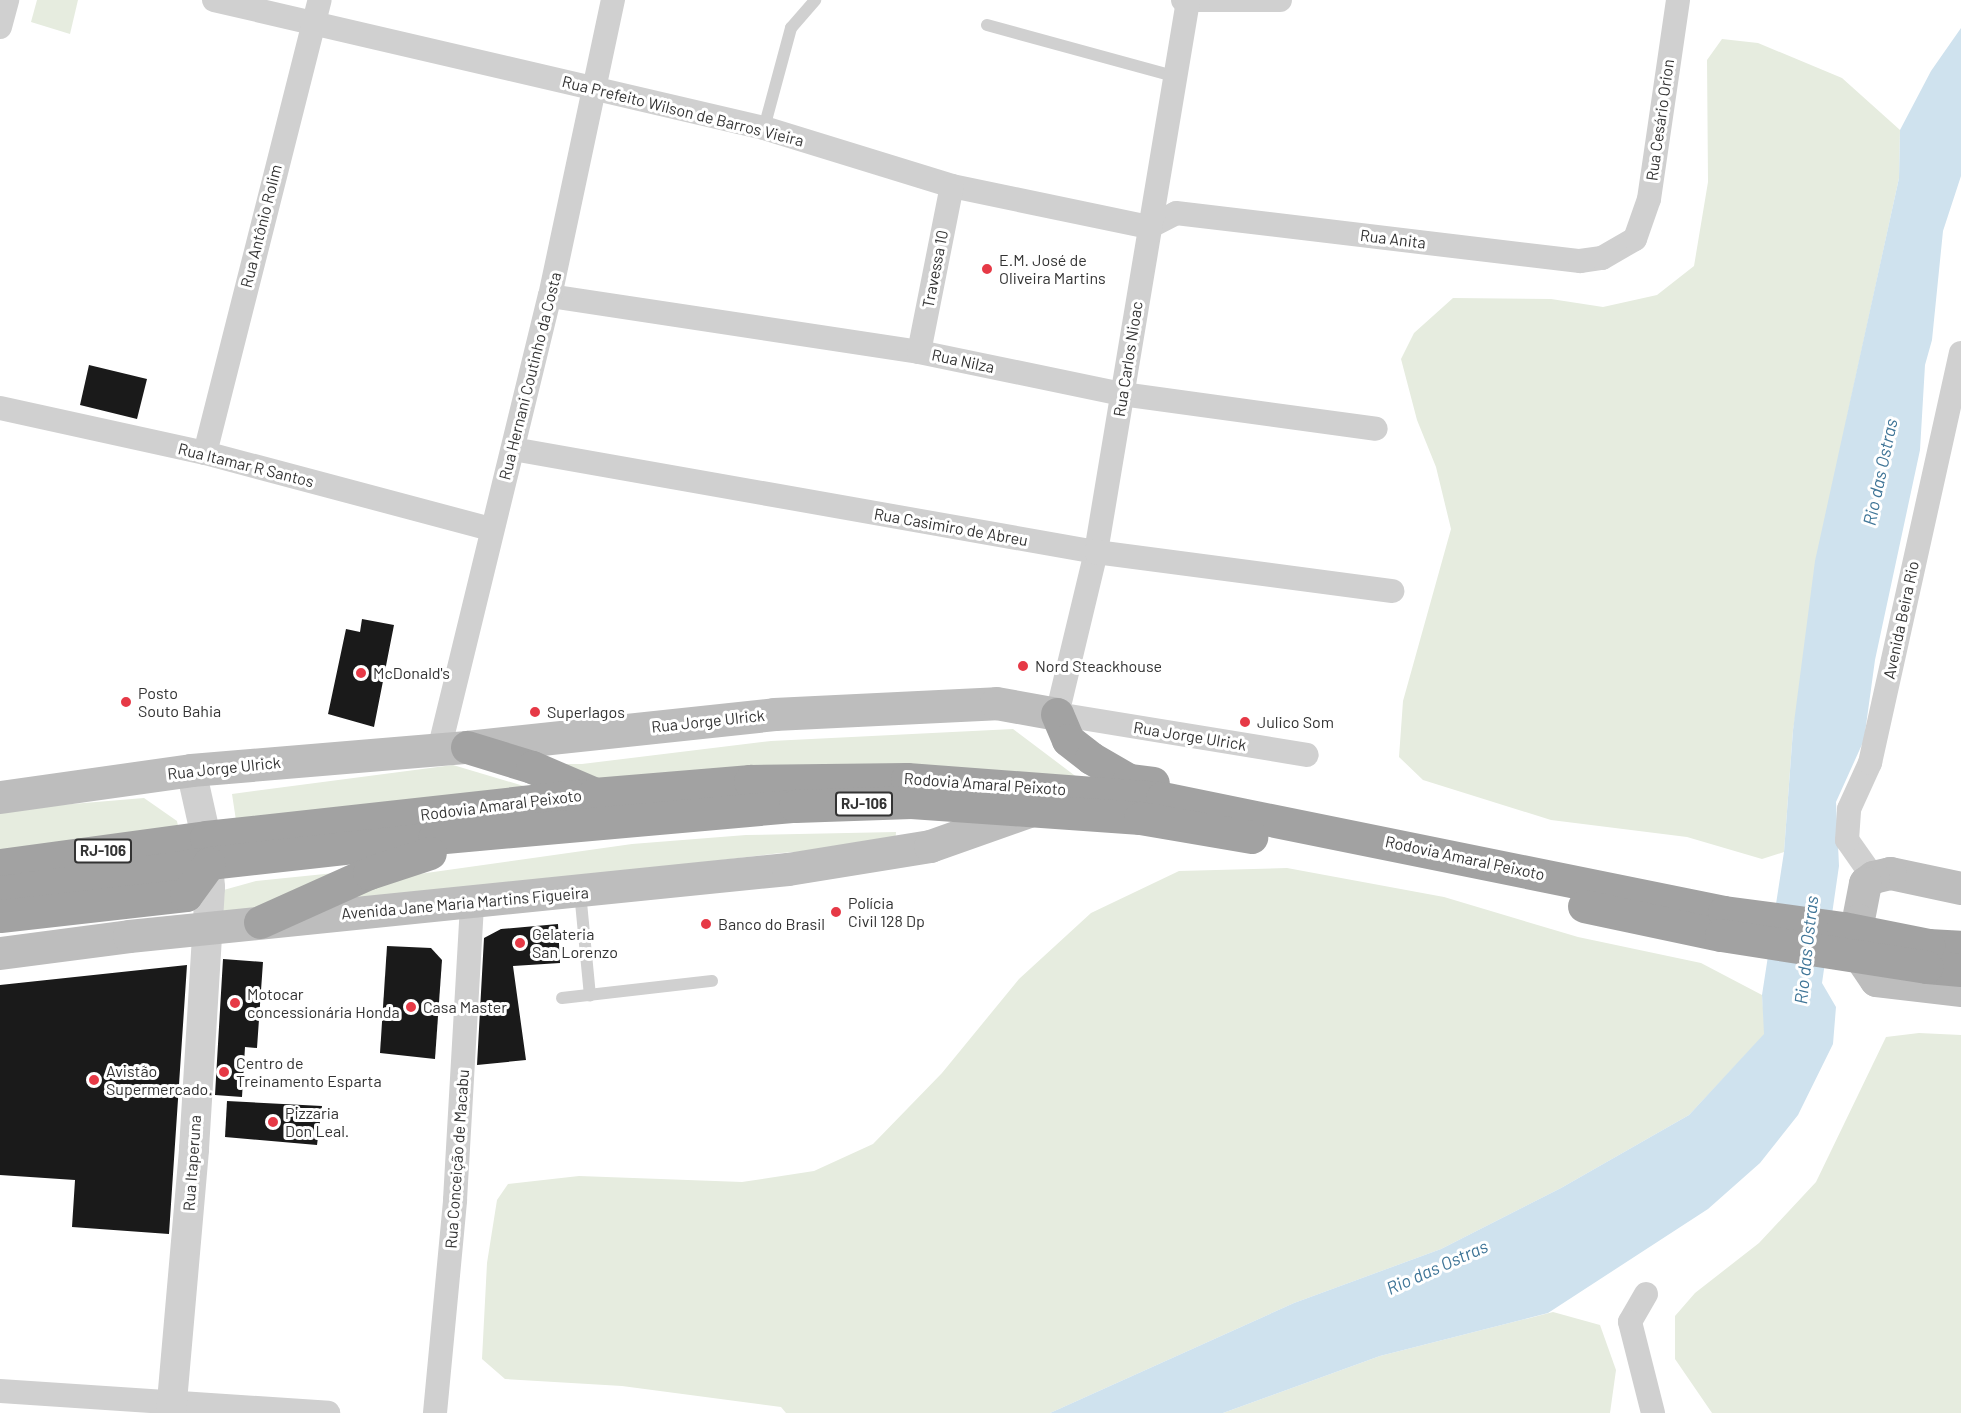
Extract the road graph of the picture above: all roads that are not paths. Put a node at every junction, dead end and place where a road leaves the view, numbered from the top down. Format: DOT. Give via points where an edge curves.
graph roads {
  1 [pos="7,0"];
  2 [pos="214,0"];
  3 [pos="320,0"];
  4 [pos="613,0"];
  5 [pos="815,0"];
  6 [pos="1280,0"];
  7 [pos="1678,0"];
  8 [pos="1186,1"];
  9 [pos="987,25"];
  10 [pos="313,26"];
  11 [pos="0,27"];
  12 [pos="1177,76"];
  13 [pos="595,89"];
  14 [pos="764,128"];
  15 [pos="952,186"];
  16 [pos="1149,226"];
  17 [pos="1635,239"];
  18 [pos="550,296"];
  19 [pos="919,352"];
  20 [pos="1961,353"];
  21 [pos="1122,394"];
  22 [pos="0,408"];
  23 [pos="1376,429"];
  24 [pos="513,449"];
  25 [pos="205,453"];
  26 [pos="490,529"];
  27 [pos="1096,552"];
  28 [pos="1392,591"];
  29 [pos="1057,714"];
  30 [pos="453,748"];
  31 [pos="1307,755"];
  32 [pos="191,770"];
  33 [pos="594,794"];
  34 [pos="0,797"];
  35 [pos="911,802"];
  36 [pos="1029,811"];
  37 [pos="1238,812"];
  38 [pos="511,831"];
  39 [pos="930,846"];
  40 [pos="208,850"];
  41 [pos="0,865"];
  42 [pos="1873,877"];
  43 [pos="1961,888"];
  44 [pos="0,892"];
  45 [pos="580,892"];
  46 [pos="472,904"];
  47 [pos="0,916"];
  48 [pos="260,922"];
  49 [pos="1723,923"];
  50 [pos="208,928"];
  51 [pos="1961,946"];
  52 [pos="0,953"];
  53 [pos="1928,956"];
  54 [pos="1961,970"];
  55 [pos="712,981"];
  56 [pos="1961,990"];
  57 [pos="590,996"];
  58 [pos="562,998"];
  59 [pos="1646,1294"];
  60 [pos="0,1391"];
  61 [pos="171,1408"];
  62 [pos="328,1413"];
  63 [pos="435,1413"];
  64 [pos="1653,1413"];
  1 -- 11 [label="street"];
  2 -- 10 [label="street, Rua Prefeito Wilson de Barros Vieira"];
  3 -- 10 [label="street, Rua Antônio Rolim"];
  4 -- 13 [label="street, Rua Hernani Coutinho da Costa"];
  5 -- 14 [label="lane" via="791,28"];
  6 -- 8 [label="street"];
  7 -- 17 [label="street, Rua Cesário Orion" via="1649,199"];
  8 -- 12 [label="street, Rua Carlos Nioac"];
  9 -- 12 [label="lane"];
  10 -- 13 [label="street, Rua Prefeito Wilson de Barros Vieira"];
  10 -- 25 [label="street, Rua Antônio Rolim"];
  12 -- 16 [label="street, Rua Carlos Nioac"];
  13 -- 14 [label="street, Rua Prefeito Wilson de Barros Vieira"];
  13 -- 18 [label="street, Rua Hernani Coutinho da Costa"];
  14 -- 15 [label="street, Rua Prefeito Wilson de Barros Vieira"];
  15 -- 16 [label="street, Rua Prefeito Wilson de Barros Vieira"];
  15 -- 19 [label="street, Travessa 10"];
  16 -- 17 [label="street, Rua Anita" via="1176,213 1580,261 1602,258"];
  16 -- 21 [label="street, Rua Carlos Nioac"];
  18 -- 19 [label="street, Rua Nilza"];
  18 -- 24 [label="street, Rua Hernani Coutinho da Costa"];
  19 -- 21 [label="street, Rua Nilza"];
  20 -- 42 [label="street, Avenida Beira Rio" via="1870,763 1850,810 1847,840"];
  21 -- 23 [label="street, Rua Nilza"];
  21 -- 27 [label="street, Rua Carlos Nioac"];
  22 -- 25 [label="street, Rua Itamar R Santos"];
  24 -- 26 [label="street, Rua Hernani Coutinho da Costa"];
  24 -- 27 [label="street, Rua Casimiro de Abreu"];
  25 -- 26 [label="street, Rua Itamar R Santos"];
  26 -- 30 [label="street, Rua Hernani Coutinho da Costa"];
  27 -- 28 [label="street, Rua Casimiro de Abreu"];
  27 -- 29 [label="street, Rua Carlos Nioac"];
  29 -- 30 [label="main road, Rua Jorge Ulrick" via="996,703 774,714"];
  29 -- 31 [label="street, Rua Jorge Ulrick"];
  29 -- 37 [label="highway" via="1068,740 1130,780 1203,791"];
  30 -- 32 [label="main road, Rua Jorge Ulrick"];
  30 -- 33 [label="highway" via="532,767"];
  32 -- 34 [label="main road, Rua Jorge Ulrick"];
  32 -- 40 [label="street, Rua Itaperuna"];
  33 -- 37 [label="highway, Rodovia Amaral Peixoto / RJ-106" via="750,781 907,778 1162,798"];
  33 -- 40 [label="highway, Rodovia Amaral Peixoto / RJ-106"];
  35 -- 36 [label="highway, Rodovia Amaral Peixoto / RJ-106"];
  35 -- 38 [label="highway, Rodovia Amaral Peixoto / RJ-106" via="795,806"];
  35 -- 39 [label="main road"];
  36 -- 39 [label="main road, Avenida Jane Maria Martins Figueira"];
  36 -- 49 [label="highway, Rodovia Amaral Peixoto / RJ-106" via="1140,818"];
  37 -- 49 [label="highway, Rodovia Amaral Peixoto / RJ-106"];
  38 -- 40 [label="highway, Rodovia Amaral Peixoto / RJ-106"];
  38 -- 48 [label="highway" via="387,867"];
  39 -- 45 [label="main road, Avenida Jane Maria Martins Figueira" via="788,869"];
  40 -- 41 [label="highway, Rodovia Amaral Peixoto / RJ-106"];
  40 -- 44 [label="highway, Rodovia Amaral Peixoto / RJ-106"];
  40 -- 47 [label="highway" via="186,895"];
  40 -- 50 [label="street, Rua Itaperuna"];
  42 -- 43 [label="main road" via="1890,873"];
  42 -- 56 [label="main road" via="1865,883 1858,920 1863,961 1876,980"];
  45 -- 46 [label="main road, Avenida Jane Maria Martins Figueira"];
  45 -- 57 [label="lane"];
  46 -- 48 [label="main road, Avenida Jane Maria Martins Figueira"];
  46 -- 63 [label="street, Rua Conceição de Macabu" via="455,1200"];
  48 -- 50 [label="main road, Avenida Jane Maria Martins Figueira"];
  49 -- 53 [label="highway, Rodovia Amaral Peixoto / RJ-106, bridge"];
  50 -- 52 [label="main road, Avenida Jane Maria Martins Figueira"];
  50 -- 61 [label="street, Rua Itaperuna"];
  51 -- 53 [label="highway, Rodovia Amaral Peixoto / RJ-106"];
  53 -- 54 [label="highway, Rodovia Amaral Peixoto / RJ-106"];
  55 -- 57 [label="lane"];
  57 -- 58 [label="lane"];
  59 -- 64 [label="street" via="1630,1322"];
  60 -- 61 [label="street"];
  61 -- 62 [label="street"];
}
